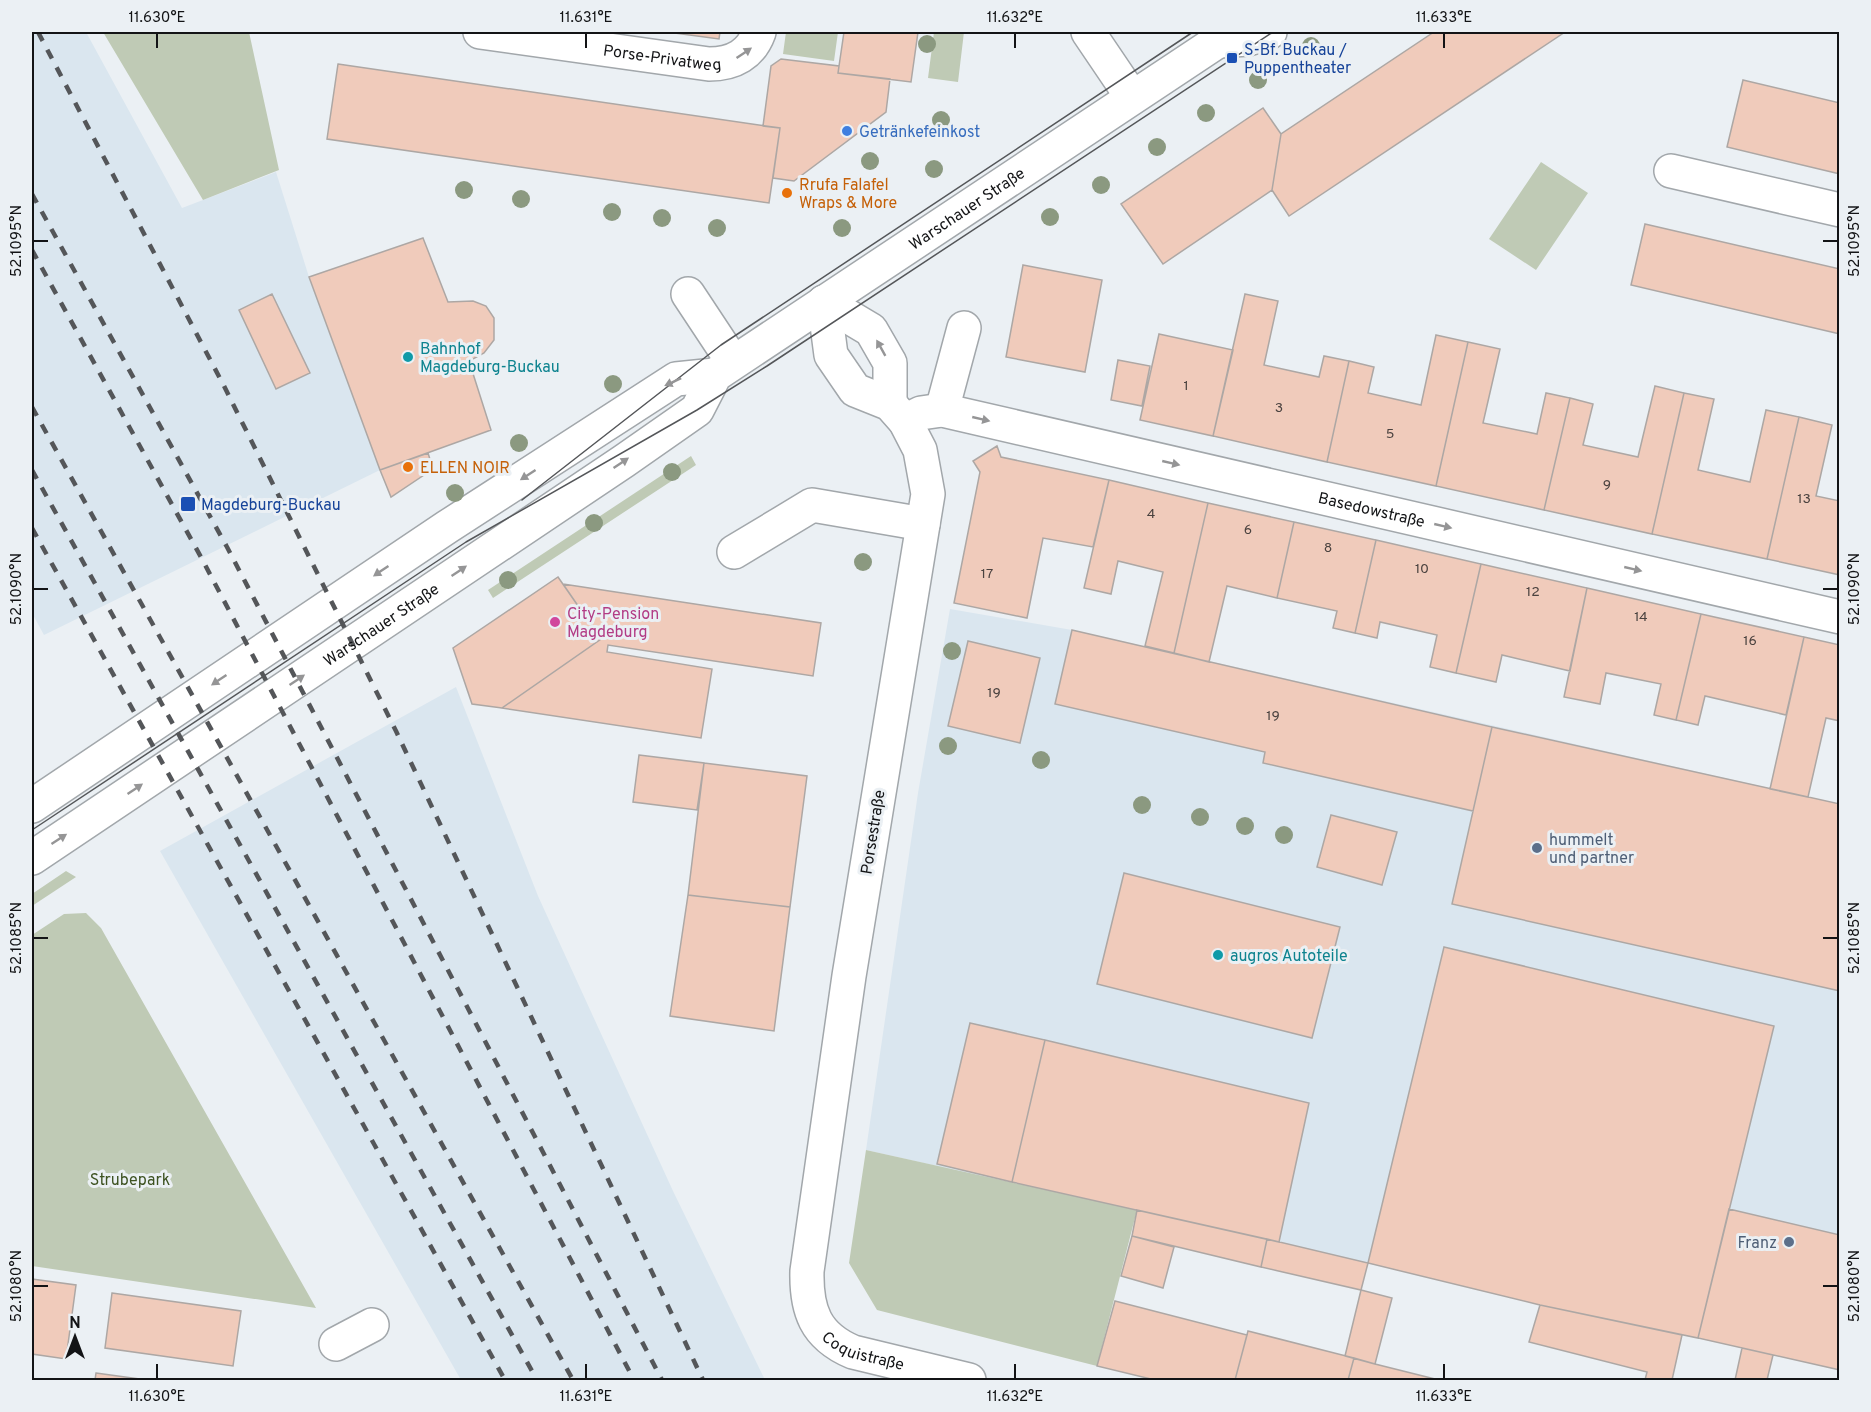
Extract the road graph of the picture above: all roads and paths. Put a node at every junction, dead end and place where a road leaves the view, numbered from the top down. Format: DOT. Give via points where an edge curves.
graph roads {
  1 [pos="480,32"];
  2 [pos="759,32"];
  3 [pos="1088,32"];
  4 [pos="1270,32"];
  5 [pos="1221,36"];
  6 [pos="1132,97"];
  7 [pos="1671,171"];
  8 [pos="1839,210"];
  9 [pos="688,294"];
  10 [pos="824,302"];
  11 [pos="963,328"];
  12 [pos="724,368"];
  13 [pos="942,410"];
  14 [pos="897,412"];
  15 [pos="923,524"];
  16 [pos="734,552"];
  17 [pos="1839,617"];
  18 [pos="32,806"];
  19 [pos="32,858"];
  20 [pos="807,1271"];
  21 [pos="372,1325"];
  22 [pos="336,1344"];
  23 [pos="969,1380"];
  1 -- 2 [label="street, Porse-Privatweg, one-way" via="710,64 741,57 753,47"];
  3 -- 6 [label="street"];
  4 -- 5 [label="street, Warschauer Straße" via="1248,39"];
  5 -- 6 [label="street, Warschauer Straße"];
  6 -- 10 [label="street, Warschauer Straße"];
  7 -- 8 [label="street"];
  9 -- 12 [label="street"];
  10 -- 12 [label="street, Warschauer Straße"];
  14 -- 10 [label="street, Porsestraße, one-way" via="890,363 871,330"];
  10 -- 14 [label="street" via="831,355 855,390"];
  11 -- 13 [label="street"];
  12 -- 18 [label="street, Warschauer Straße, one-way" via="676,379 447,527"];
  19 -- 12 [label="street, Warschauer Straße, one-way" via="697,410"];
  13 -- 14 [label="street, Basedowstraße"];
  13 -- 17 [label="street, Basedowstraße, one-way"];
  14 -- 15 [label="street, Porsestraße" via="920,450 928,494"];
  15 -- 16 [label="street" via="812,505"];
  15 -- 20 [label="street, Porsestraße" via="849,976"];
  20 -- 23 [label="street, Coquistraße" via="806,1297 813,1320 836,1345"];
  21 -- 22 [label="street"];
}
